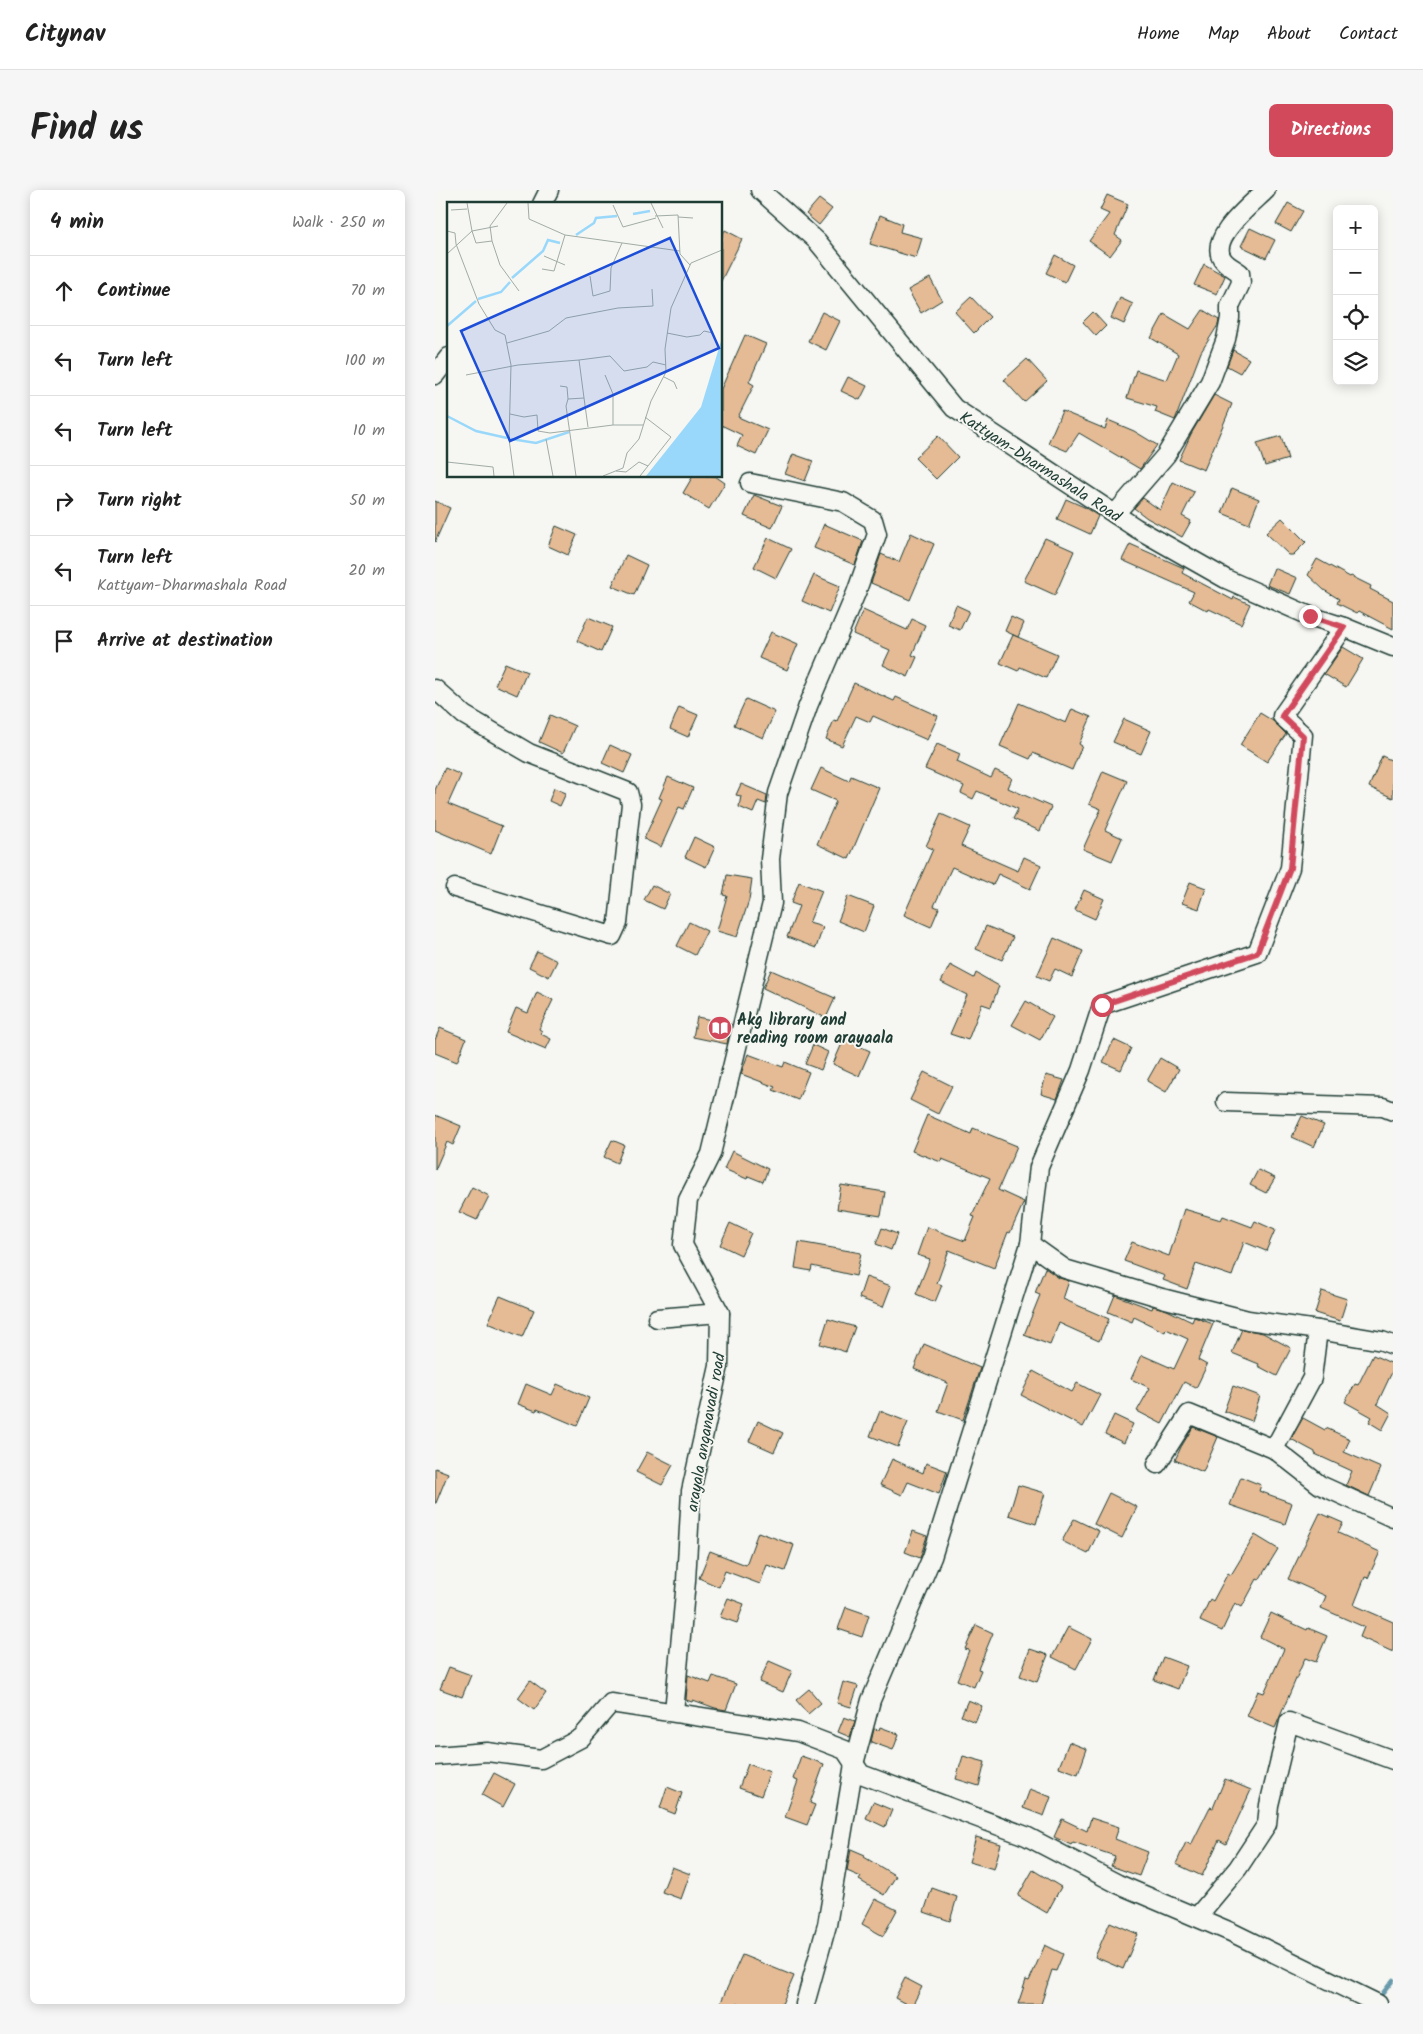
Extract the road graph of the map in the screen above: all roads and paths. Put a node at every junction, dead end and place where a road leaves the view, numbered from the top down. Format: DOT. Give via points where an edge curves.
graph roads {
  1 [pos="549,190"];
  2 [pos="760,190"];
  3 [pos="1266,190"];
  4 [pos="543,202"];
  5 [pos="447,360"];
  6 [pos="435,375"];
  7 [pos="750,484"];
  8 [pos="1115,514"];
  9 [pos="1344,627"];
  10 [pos="1393,647"];
  11 [pos="435,689"];
  12 [pos="455,888"];
  13 [pos="1227,1102"];
  14 [pos="1393,1111"];
  15 [pos="1030,1244"];
  16 [pos="720,1312"];
  17 [pos="657,1318"];
  18 [pos="1318,1330"];
  19 [pos="1393,1344"];
  20 [pos="1274,1449"];
  21 [pos="1157,1464"];
  22 [pos="1393,1518"];
  23 [pos="674,1712"];
  24 [pos="435,1756"];
  25 [pos="1393,1760"];
  26 [pos="854,1764"];
  27 [pos="1197,1917"];
  28 [pos="1373,2002"];
  29 [pos="805,2004"];
  1 -- 4 [label="street"];
  2 -- 8 [label="street, Kattyam-Dharmashala Road" via="817,241 953,408"];
  3 -- 8 [label="street" via="1221,239 1219,252 1224,261 1240,273 1241,283 1230,306 1226,340 1210,382 1166,455"];
  5 -- 6 [label="street"];
  7 -- 16 [label="street, arayala anganavadi road" via="843,502 873,520 877,534 857,594 808,706 777,793 770,859 772,903 711,1154 688,1200 683,1245"];
  8 -- 9 [label="street, Kattyam-Dharmashala Road" via="1226,580"];
  9 -- 10 [label="street, Kattyam-Dharmashala Road"];
  9 -- 15 [label="street" via="1282,716 1303,736 1301,772 1290,868 1257,953 1102,1005 1081,1070 1039,1167"];
  11 -- 12 [label="street" via="464,714 529,753 628,792 631,804 618,923 613,936"];
  13 -- 14 [label="street" via="1383,1107"];
  15 -- 18 [label="street" via="1065,1269 1100,1280 1247,1320"];
  15 -- 26 [label="street" via="932,1556 871,1700"];
  16 -- 17 [label="street"];
  16 -- 23 [label="street, arayala anganavadi road" via="719,1366 691,1491 687,1580"];
  18 -- 19 [label="street"];
  18 -- 20 [label="street" via="1312,1378"];
  20 -- 21 [label="street" via="1189,1414"];
  20 -- 22 [label="street" via="1320,1485"];
  23 -- 24 [label="street" via="611,1703 581,1738 541,1759 487,1752"];
  23 -- 26 [label="street" via="798,1732 845,1750"];
  25 -- 27 [label="street" via="1289,1722 1267,1824 1238,1868"];
  26 -- 27 [label="street" via="861,1774 1026,1836 1117,1884"];
  26 -- 29 [label="street" via="827,1925"];
  27 -- 28 [label="street"];
}
